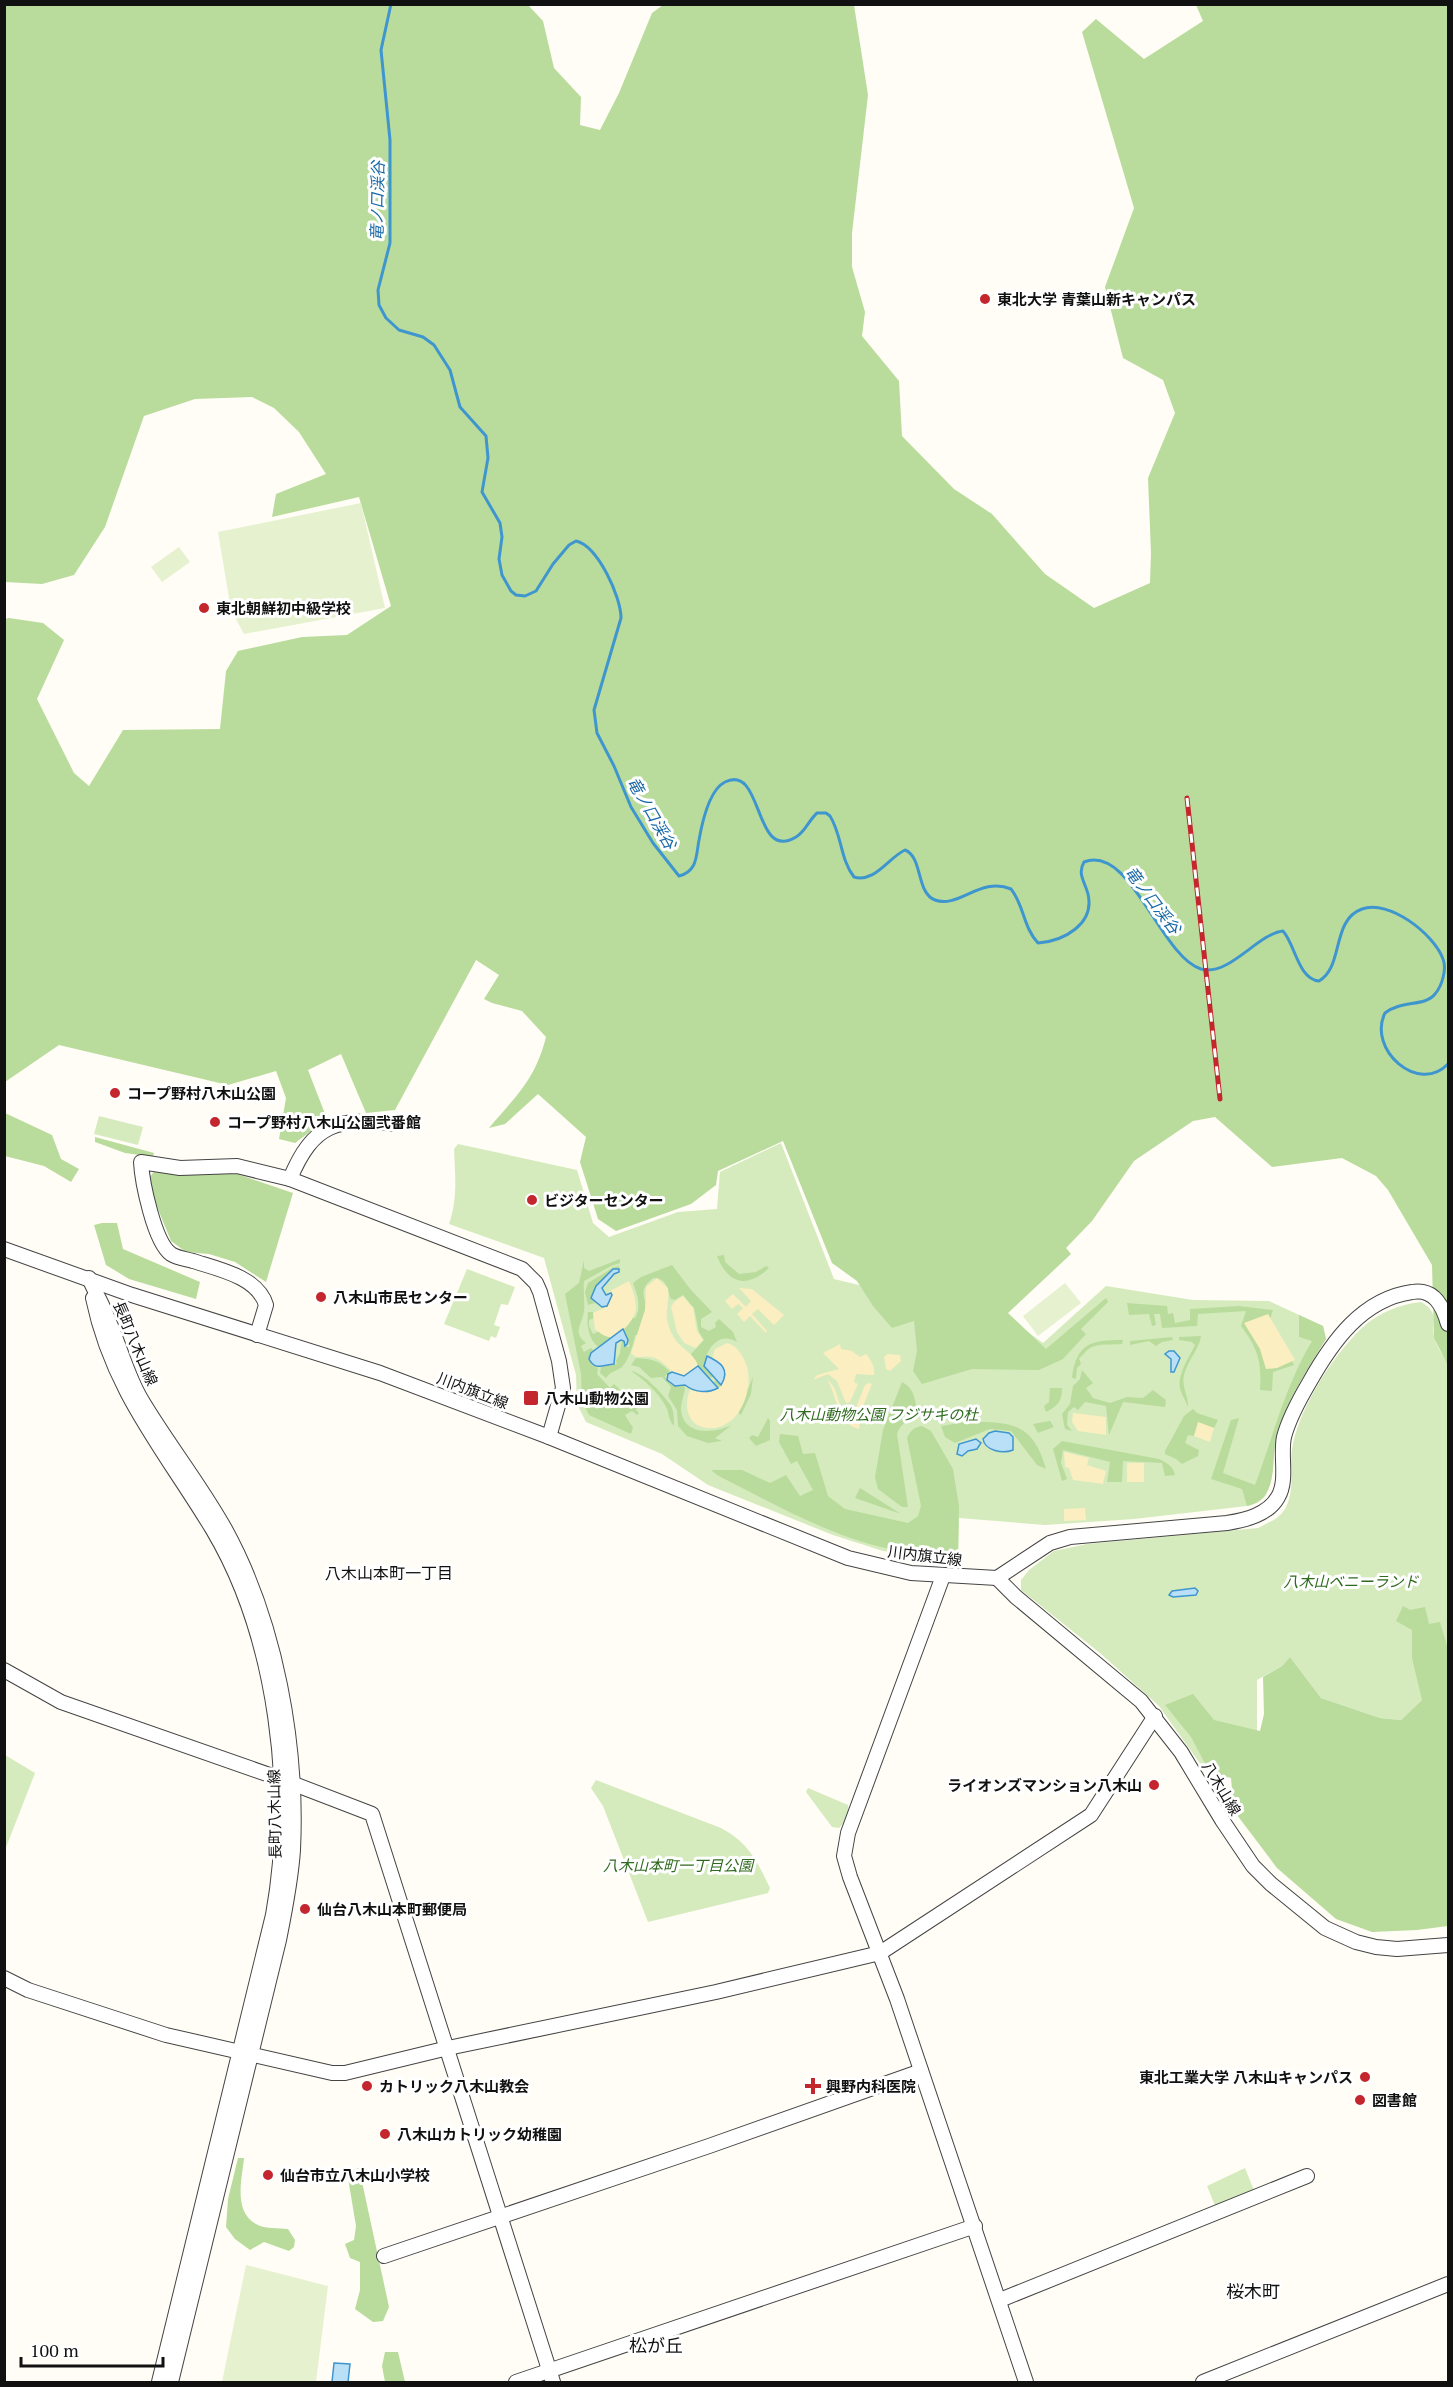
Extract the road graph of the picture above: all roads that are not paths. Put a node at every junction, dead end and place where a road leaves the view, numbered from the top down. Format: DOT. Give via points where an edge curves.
graph roads {
  1 [pos="395,1124"];
  2 [pos="290,1179"];
  3 [pos="4,1250"];
  4 [pos="89,1278"];
  5 [pos="1449,1324"];
  6 [pos="257,1335"];
  7 [pos="549,1437"];
  8 [pos="943,1576"];
  9 [pos="997,1578"];
  10 [pos="4,1670"];
  11 [pos="1155,1716"];
  12 [pos="286,1781"];
  13 [pos="1449,1945"];
  14 [pos="880,1953"];
  15 [pos="4,1978"];
  16 [pos="448,2048"];
  17 [pos="245,2053"];
  18 [pos="921,2071"];
  19 [pos="1307,2176"];
  20 [pos="500,2216"];
  21 [pos="975,2226"];
  22 [pos="384,2256"];
  23 [pos="1449,2284"];
  24 [pos="1000,2300"];
  25 [pos="551,2377"];
  26 [pos="159,2382"];
  27 [pos="171,2382"];
  28 [pos="516,2382"];
  29 [pos="1026,2382"];
  30 [pos="1203,2382"];
  1 -- 2 [label="street" via="351,1121 320,1133 305,1148"];
  2 -- 6 [label="street" via="237,1166 180,1168 141,1162 142,1184 166,1249 181,1258 238,1276 259,1291 266,1305"];
  2 -- 7 [label="street" via="514,1264 529,1275 540,1292 563,1377 561,1399"];
  3 -- 4 [label="street, 川内旗立線"];
  4 -- 6 [label="street, 川内旗立線"];
  4 -- 12 [label="street" via="99,1329 120,1381 214,1533 244,1597 263,1657"];
  5 -- 9 [label="street" via="1432,1295 1416,1291 1382,1300 1351,1324 1328,1352 1299,1401 1284,1438 1281,1489 1274,1502 1260,1514 1227,1523 1070,1538 1050,1543"];
  6 -- 7 [label="street, 川内旗立線" via="357,1364"];
  7 -- 8 [label="street, 川内旗立線" via="848,1558 911,1573"];
  8 -- 9 [label="street, 川内旗立線"];
  8 -- 14 [label="street" via="845,1844 849,1877"];
  9 -- 11 [label="street, 八木山線"];
  10 -- 12 [label="street" via="61,1702"];
  11 -- 13 [label="street, 八木山線" via="1248,1860 1325,1928 1376,1947"];
  11 -- 14 [label="street" via="1091,1815"];
  12 -- 16 [label="street" via="372,1814"];
  12 -- 17 [label="street" via="278,1889"];
  14 -- 16 [label="street"];
  14 -- 18 [label="street"];
  15 -- 17 [label="street" via="28,1990 166,2035"];
  16 -- 17 [label="street" via="345,2073"];
  16 -- 20 [label="street"];
  17 -- 26 [label="street"];
  17 -- 27 [label="street"];
  18 -- 20 [label="street"];
  18 -- 21 [label="street"];
  19 -- 24 [label="street"];
  20 -- 22 [label="street"];
  20 -- 25 [label="street"];
  21 -- 24 [label="street"];
  21 -- 25 [label="street"];
  23 -- 30 [label="street"];
  24 -- 29 [label="street"];
  25 -- 28 [label="street"];
}
